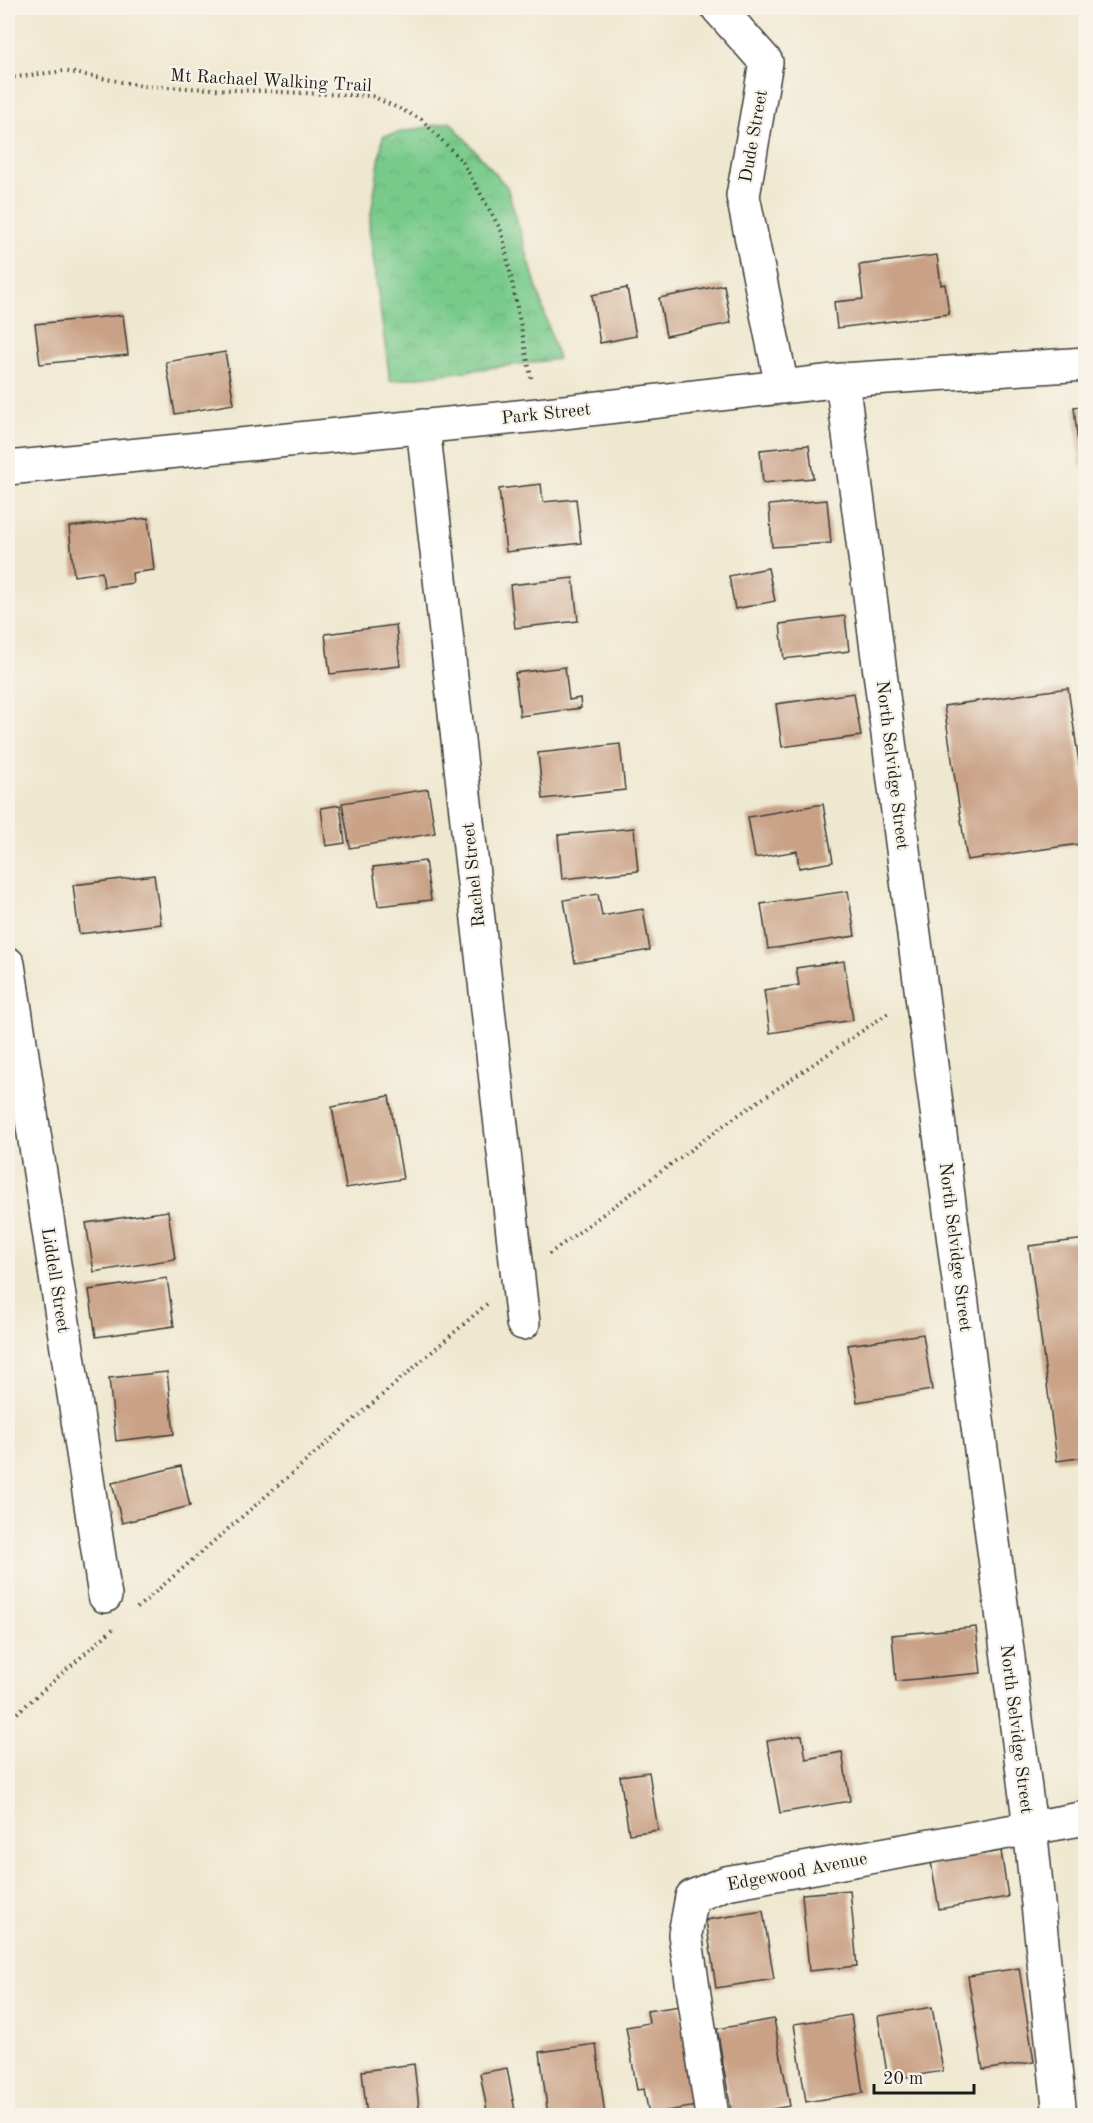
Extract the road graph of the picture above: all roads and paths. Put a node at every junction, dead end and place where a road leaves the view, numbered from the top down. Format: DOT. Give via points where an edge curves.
graph roads {
  1 [pos="14,8"];
  2 [pos="718,8"];
  3 [pos="8,16"];
  4 [pos="8,78"];
  5 [pos="1086,363"];
  6 [pos="842,380"];
  7 [pos="782,387"];
  8 [pos="538,415"];
  9 [pos="423,426"];
  10 [pos="8,468"];
  11 [pos="8,964"];
  12 [pos="922,990"];
  13 [pos="518,1277"];
  14 [pos="523,1323"];
  15 [pos="105,1596"];
  16 [pos="134,1611"];
  17 [pos="116,1627"];
  18 [pos="8,1721"];
  19 [pos="1086,1818"];
  20 [pos="1030,1827"];
  21 [pos="1086,2114"];
  22 [pos="712,2115"];
  23 [pos="1060,2115"];
  24 [pos="1075,2115"];
  1 -- 3 [label="path"];
  2 -- 7 [label="street, Dude Street" via="766,62 742,196"];
  4 -- 8 [label="path, Mt Rachael Walking Trail" via="64,71 143,86 372,96 421,119 462,161 502,232"];
  5 -- 6 [label="street, Park Street"];
  6 -- 7 [label="street, Park Street"];
  6 -- 12 [label="street, North Selvidge Street"];
  7 -- 8 [label="street, Park Street"];
  8 -- 9 [label="street, Park Street"];
  9 -- 10 [label="street, Park Street"];
  9 -- 13 [label="street, Rachel Street"];
  11 -- 15 [label="street, Liddell Street"];
  12 -- 13 [label="path" via="731,1120"];
  12 -- 20 [label="street, North Selvidge Street"];
  13 -- 14 [label="street, Rachel Street"];
  13 -- 16 [label="path"];
  17 -- 18 [label="path"];
  19 -- 20 [label="street, Edgewood Avenue"];
  20 -- 22 [label="street, Edgewood Avenue" via="726,1883 692,1897 685,1934"];
  20 -- 23 [label="street, North Selvidge Street"];
  21 -- 24 [label="street"];
}
